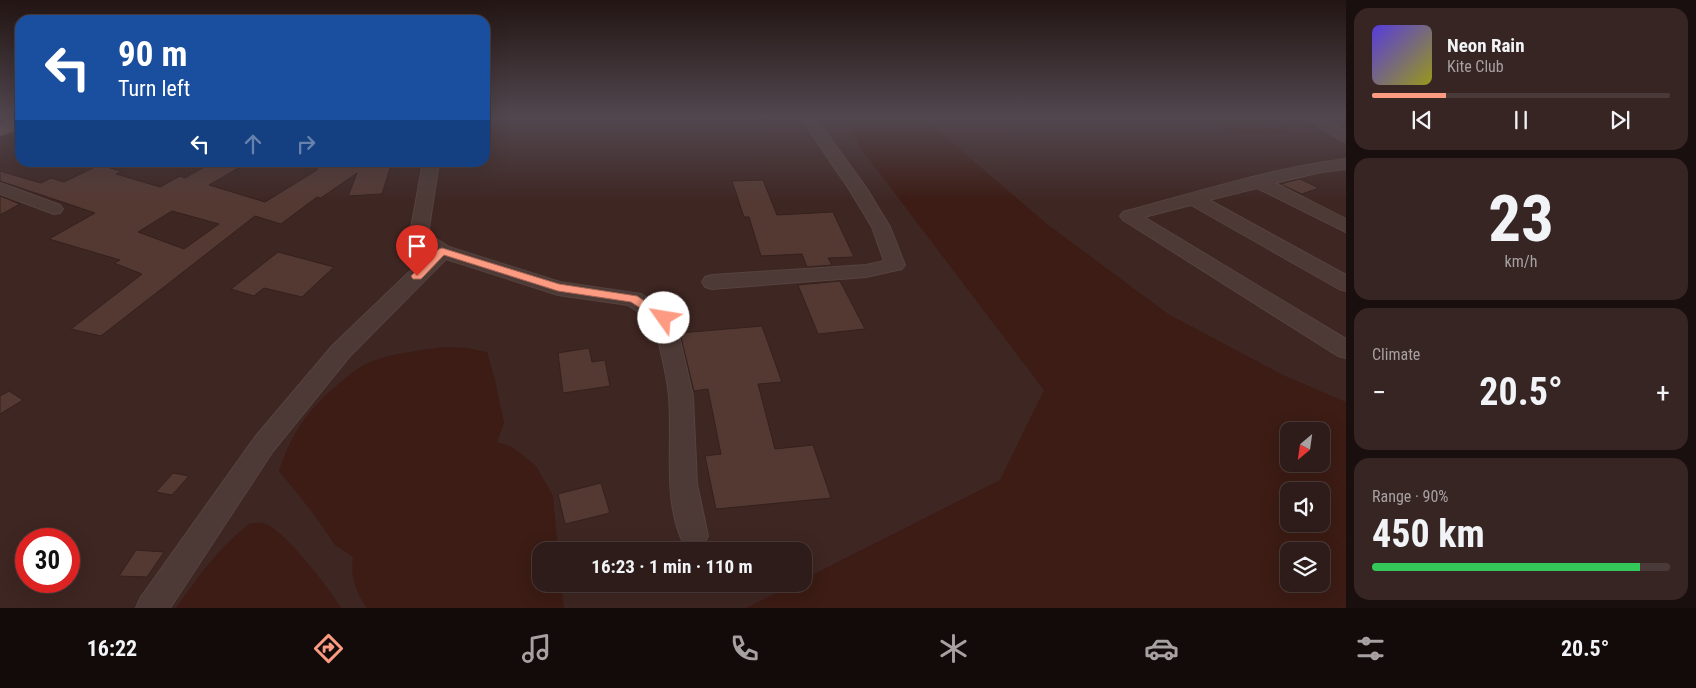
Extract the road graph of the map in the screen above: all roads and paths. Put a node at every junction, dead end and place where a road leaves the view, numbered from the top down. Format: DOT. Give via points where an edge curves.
graph roads {
  1 [pos="827,145"];
  2 [pos="1346,164"];
  3 [pos="430,167"];
  4 [pos="1259,182"];
  5 [pos="0,188"];
  6 [pos="1193,199"];
  7 [pos="54,209"];
  8 [pos="1346,226"];
  9 [pos="442,251"];
  10 [pos="712,282"];
  11 [pos="1346,284"];
  12 [pos="1346,350"];
  13 [pos="694,536"];
  14 [pos="152,608"];
  1 -- 10 [label="street" via="881,227 895,265 866,271"];
  2 -- 4 [label="street" via="1321,166"];
  3 -- 9 [label="street" via="420,228 424,239"];
  4 -- 6 [label="street"];
  4 -- 8 [label="street"];
  5 -- 7 [label="street"];
  6 -- 11 [label="street"];
  6 -- 12 [label="street" via="1129,216"];
  9 -- 13 [label="street" via="558,288 634,299 664,318 681,396 683,484"];
  9 -- 14 [label="street" via="341,351 264,444"];
}
